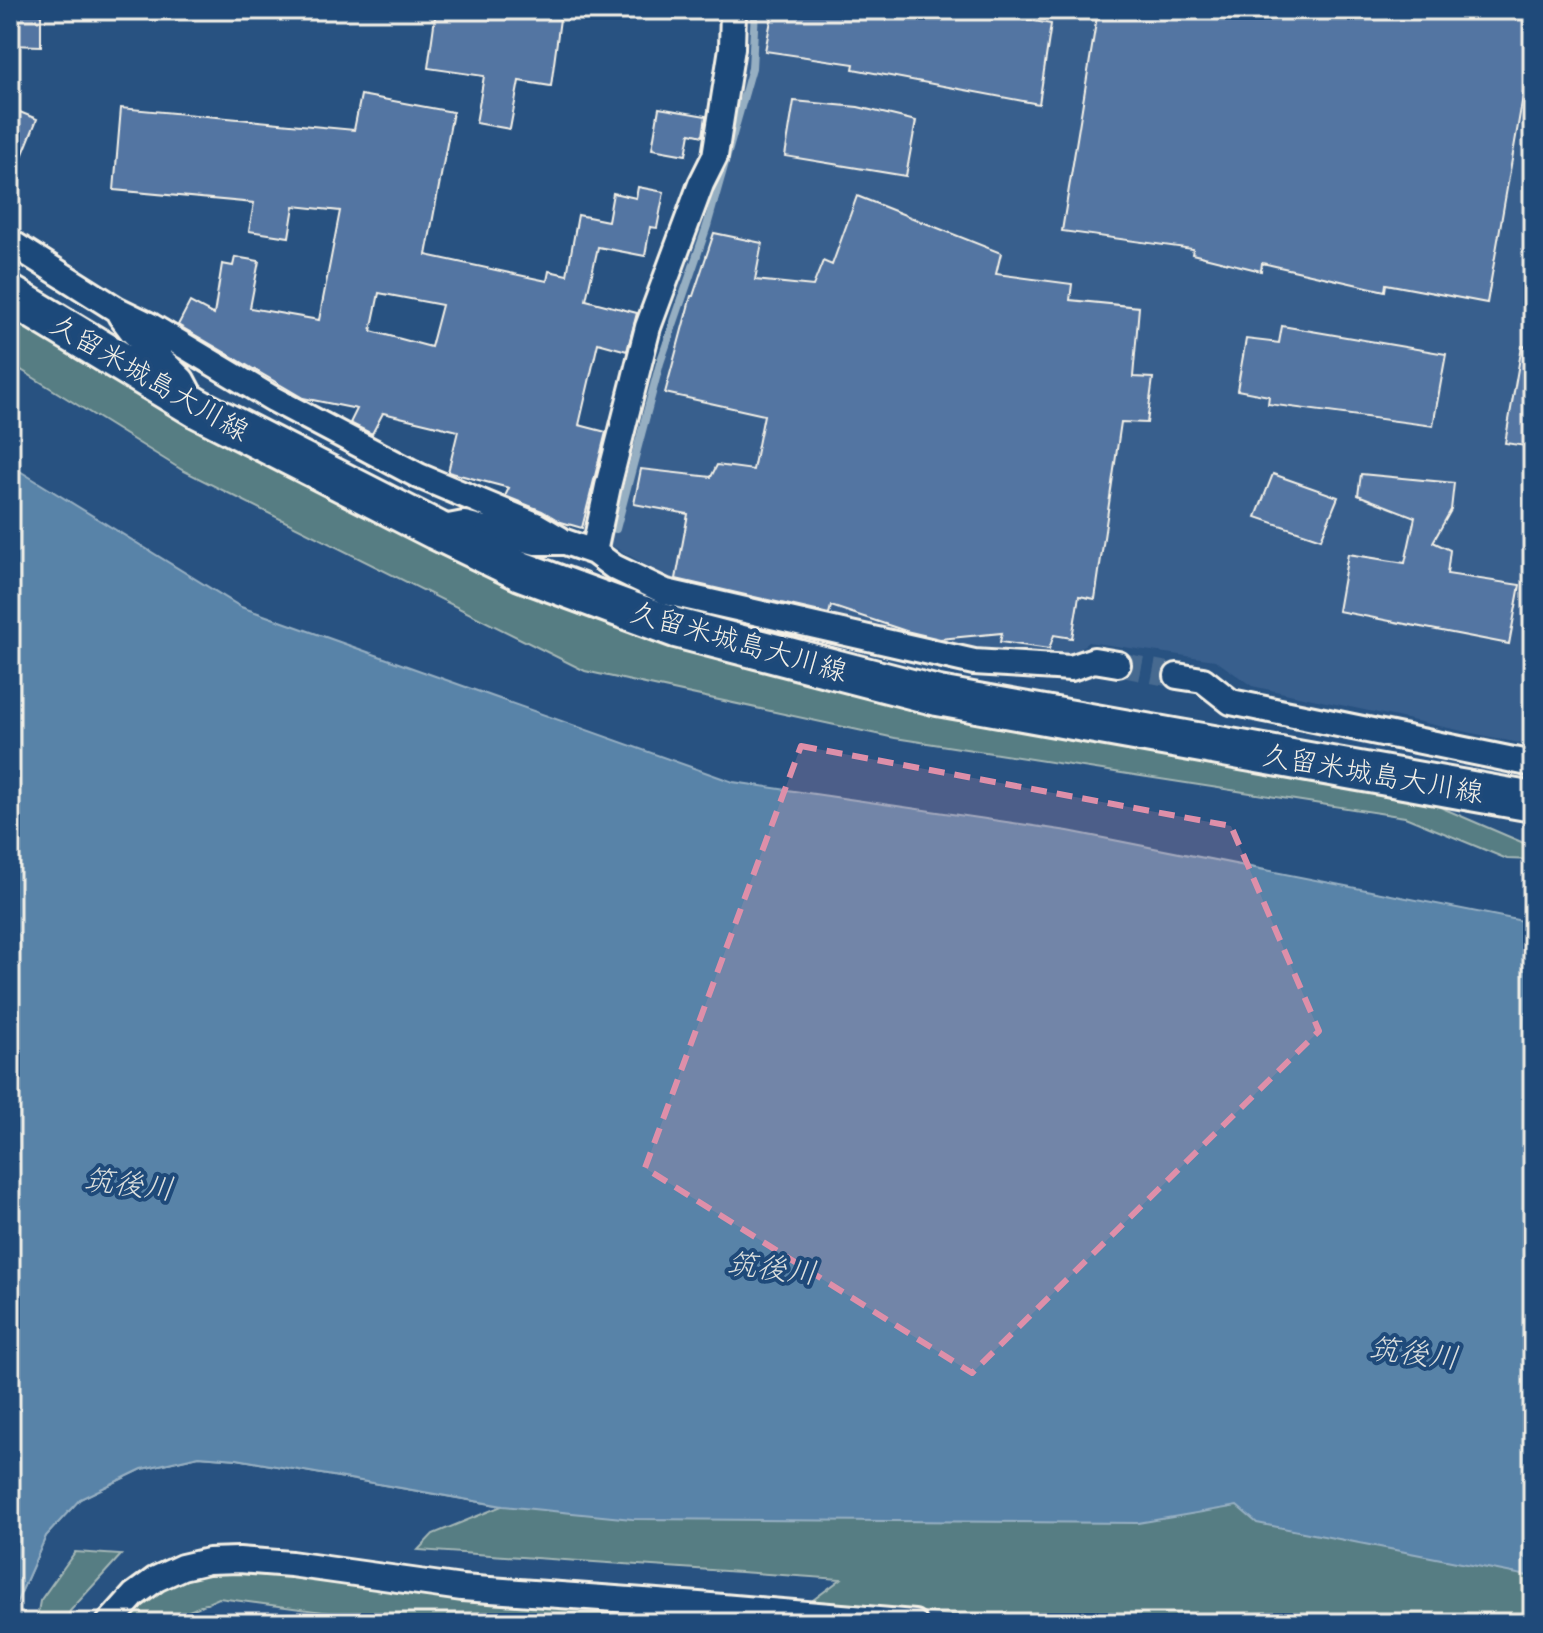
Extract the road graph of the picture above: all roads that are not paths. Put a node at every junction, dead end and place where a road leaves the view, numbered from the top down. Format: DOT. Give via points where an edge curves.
graph roads {
  1 [pos="733,10"];
  2 [pos="10,242"];
  3 [pos="10,295"];
  4 [pos="116,309"];
  5 [pos="197,408"];
  6 [pos="436,530"];
  7 [pos="565,542"];
  8 [pos="594,552"];
  9 [pos="1118,664"];
  10 [pos="1177,676"];
  11 [pos="1533,764"];
  12 [pos="1533,802"];
  13 [pos="109,1623"];
  14 [pos="914,1623"];
  1 -- 8 [label="street" via="715,156 648,327"];
  2 -- 4 [label="street"];
  3 -- 5 [label="main road, 久留米城島大川線"];
  4 -- 5 [label="street" via="182,380"];
  4 -- 7 [label="street" via="406,469"];
  5 -- 6 [label="main road, 久留米城島大川線"];
  6 -- 7 [label="street" via="464,524 536,542"];
  6 -- 12 [label="main road, 久留米城島大川線" via="521,571 676,628 938,696"];
  7 -- 8 [label="street"];
  8 -- 9 [label="street" via="666,592 974,662 1071,668 1094,660"];
  10 -- 11 [label="street" via="1203,680 1231,702"];
  13 -- 14 [label="street" via="156,1579 208,1561 239,1560 462,1588"];
}
